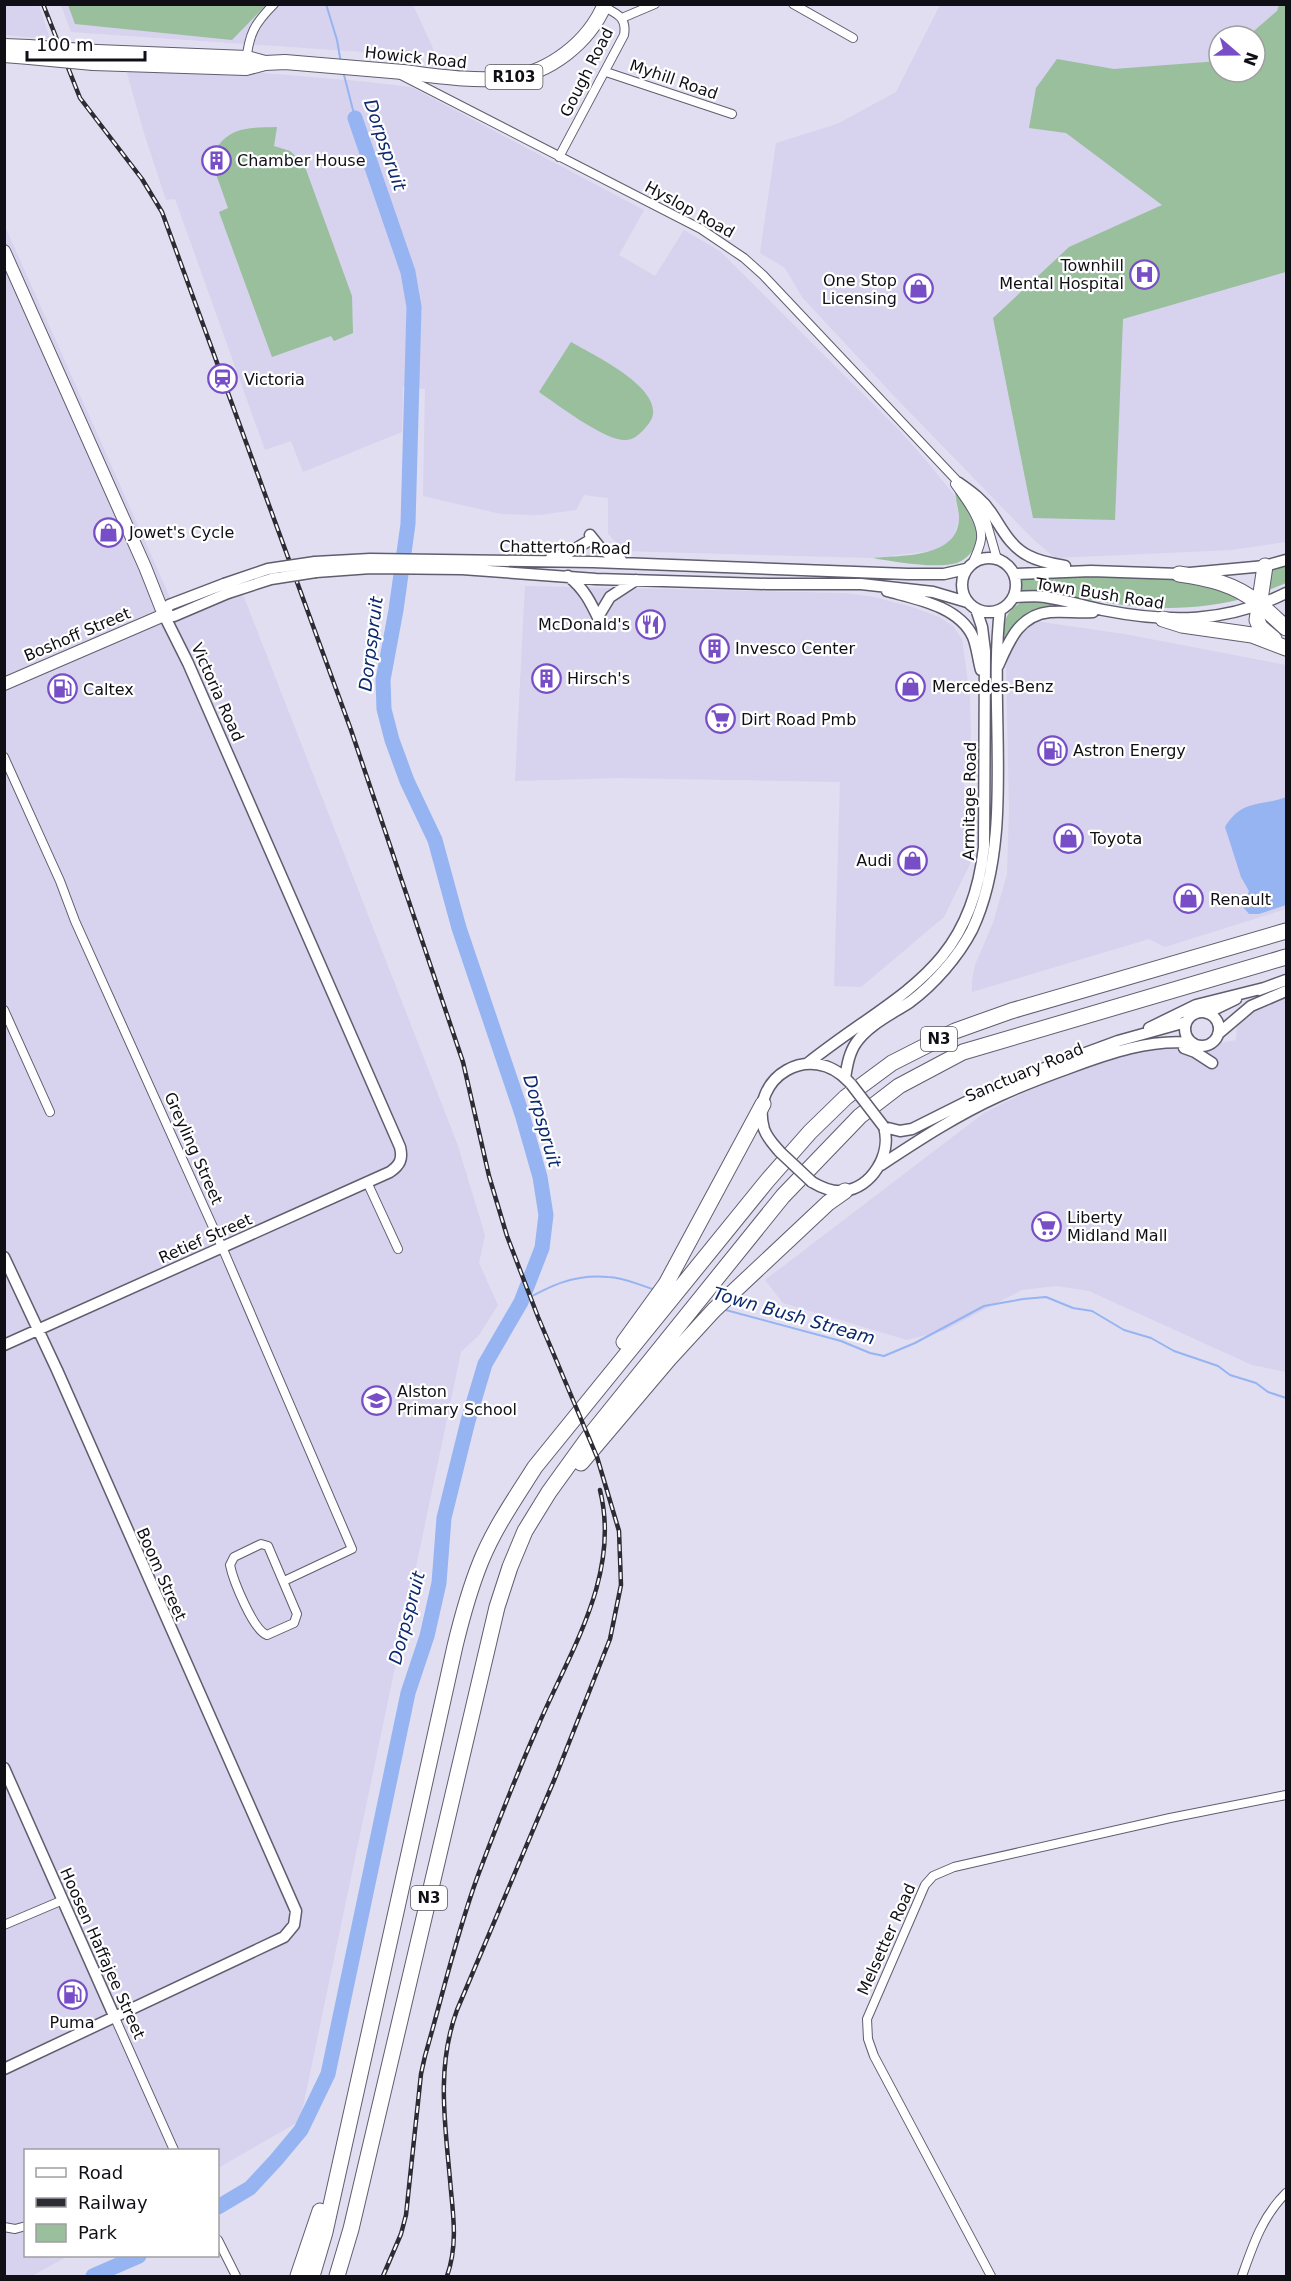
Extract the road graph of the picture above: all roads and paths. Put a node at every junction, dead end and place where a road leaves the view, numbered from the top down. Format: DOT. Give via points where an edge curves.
graph roads {
  1 [pos="274,4"];
  2 [pos="655,4"];
  3 [pos="793,4"];
  4 [pos="605,6"];
  5 [pos="622,18"];
  6 [pos="854,38"];
  7 [pos="4,46"];
  8 [pos="29,52"];
  9 [pos="4,55"];
  10 [pos="246,63"];
  11 [pos="394,72"];
  12 [pos="606,72"];
  13 [pos="732,114"];
  14 [pos="559,157"];
  15 [pos="4,251"];
  16 [pos="945,468"];
  17 [pos="959,483"];
  18 [pos="997,559"];
  19 [pos="1287,560"];
  20 [pos="536,561"];
  21 [pos="426,564"];
  22 [pos="632,564"];
  23 [pos="970,565"];
  24 [pos="1265,566"];
  25 [pos="1091,571"];
  26 [pos="1014,573"];
  27 [pos="1179,574"];
  28 [pos="568,576"];
  29 [pos="636,580"];
  30 [pos="861,584"];
  31 [pos="1287,593"];
  32 [pos="1013,597"];
  33 [pos="1259,604"];
  34 [pos="971,606"];
  35 [pos="1000,610"];
  36 [pos="1105,610"];
  37 [pos="169,612"];
  38 [pos="1163,619"];
  39 [pos="1287,628"];
  40 [pos="1287,648"];
  41 [pos="996,671"];
  42 [pos="4,684"];
  43 [pos="984,685"];
  44 [pos="4,757"];
  45 [pos="1287,931"];
  46 [pos="1287,957"];
  47 [pos="1287,980"];
  48 [pos="1264,988"];
  49 [pos="1287,992"];
  50 [pos="4,1010"];
  51 [pos="1207,1012"];
  52 [pos="1186,1022"];
  53 [pos="1218,1034"];
  54 [pos="1118,1041"];
  55 [pos="1191,1043"];
  56 [pos="1146,1045"];
  57 [pos="808,1063"];
  58 [pos="1212,1063"];
  59 [pos="848,1081"];
  60 [pos="763,1104"];
  61 [pos="50,1112"];
  62 [pos="884,1127"];
  63 [pos="400,1147"];
  64 [pos="880,1165"];
  65 [pos="367,1182"];
  66 [pos="845,1191"];
  67 [pos="222,1246"];
  68 [pos="398,1249"];
  69 [pos="4,1257"];
  70 [pos="669,1292"];
  71 [pos="39,1330"];
  72 [pos="4,1345"];
  73 [pos="284,1581"];
  74 [pos="496,1608"];
  75 [pos="4,1768"];
  76 [pos="1287,1795"];
  77 [pos="63,1900"];
  78 [pos="4,1925"];
  79 [pos="115,2018"];
  80 [pos="4,2068"];
  81 [pos="173,2149"];
  82 [pos="1287,2193"];
  83 [pos="4,2227"];
  84 [pos="24,2227"];
  85 [pos="219,2242"];
  86 [pos="302,2274"];
  87 [pos="236,2277"];
  88 [pos="337,2277"];
  89 [pos="991,2277"];
  90 [pos="1242,2277"];
  1 -- 10 [label="street" via="256,24 248,41"];
  2 -- 5 [label="street"];
  3 -- 6 [label="street"];
  4 -- 5 [label="street, Gough Road"];
  4 -- 11 [label="main road, Howick Road / R103" via="576,45 527,73 491,79"];
  5 -- 12 [label="street, Gough Road" via="624,35"];
  7 -- 8 [label="main road, Howick Road / R103"];
  8 -- 9 [label="main road, Howick Road / R103"];
  8 -- 10 [label="main road, Howick Road / R103, bridge"];
  10 -- 11 [label="main road, Howick Road / R103" via="312,64"];
  11 -- 14 [label="street, Hyslop Road"];
  12 -- 13 [label="street, Myhill Road"];
  12 -- 14 [label="street, Gough Road"];
  14 -- 16 [label="street, Hyslop Road" via="700,229 744,258"];
  15 -- 37 [label="main road, Victoria Road" via="145,567"];
  16 -- 17 [label="street, Hyslop Road"];
  16 -- 23 [label="street, Hyslop Road" via="978,522 981,538"];
  17 -- 18 [label="street, Hyslop Road" via="984,517"];
  17 -- 25 [label="street" via="977,496 1006,537 1028,556"];
  18 -- 23 [label="street" via="985,558"];
  18 -- 26 [label="street"];
  19 -- 24 [label="street, Town Bush Road"];
  20 -- 21 [label="street, Chatterton Road"];
  20 -- 22 [label="street, Chatterton Road"];
  20 -- 22 [label="street" via="563,554 590,538 607,554"];
  21 -- 28 [label="street, Chatterton Road"];
  21 -- 37 [label="street, Chatterton Road, bridge" via="268,569"];
  22 -- 23 [label="street, Chatterton Road" via="908,574 944,574"];
  23 -- 34 [label="street" via="963,575 962,589"];
  24 -- 27 [label="street, Town Bush Road"];
  24 -- 33 [label="highway"];
  25 -- 26 [label="street, Town Bush Road"];
  25 -- 27 [label="street, Town Bush Road"];
  26 -- 32 [label="street"];
  27 -- 33 [label="highway" via="1221,582"];
  28 -- 29 [label="street, Chatterton Road"];
  28 -- 29 [label="street" via="587,595 601,618 610,597"];
  29 -- 30 [label="street, Chatterton Road"];
  30 -- 34 [label="street, Chatterton Road" via="933,592"];
  30 -- 43 [label="street" via="935,605 961,621 972,637"];
  31 -- 33 [label="street, Town Bush Road"];
  32 -- 35 [label="street"];
  32 -- 36 [label="street, Town Bush Road" via="1044,597"];
  33 -- 38 [label="street, Town Bush Road" via="1199,619"];
  33 -- 39 [label="highway"];
  33 -- 40 [label="highway" via="1256,615 1260,627"];
  34 -- 35 [label="street" via="988,612"];
  34 -- 43 [label="street, Armitage Road" via="984,635"];
  35 -- 41 [label="street, Armitage Road"];
  36 -- 38 [label="street, Town Bush Road"];
  36 -- 41 [label="street" via="1048,612 1033,617 1013,633"];
  37 -- 42 [label="main road, Boshoff Street"];
  37 -- 63 [label="street, Victoria Road"];
  38 -- 40 [label="highway" via="1252,635"];
  41 -- 59 [label="street, Armitage Road" via="994,849 979,914 940,974 854,1045"];
  43 -- 57 [label="street, Armitage Road" via="984,847 982,872 969,915 947,952 918,982"];
  44 -- 67 [label="street, Greyling Street"];
  45 -- 70 [label="highway, N3" via="1011,1011 955,1031 892,1063 846,1097 810,1132"];
  46 -- 74 [label="highway, N3" via="963,1052 899,1086 860,1116 783,1196 588,1438 525,1531"];
  47 -- 48 [label="street"];
  48 -- 51 [label="street"];
  48 -- 54 [label="street" via="1196,1005"];
  49 -- 53 [label="street" via="1251,1006"];
  50 -- 61 [label="street"];
  51 -- 52 [label="street" via="1192,1014"];
  51 -- 53 [label="street" via="1217,1021"];
  52 -- 54 [label="street, Sanctuary Road"];
  52 -- 55 [label="street" via="1185,1031"];
  53 -- 55 [label="street" via="1210,1044"];
  54 -- 62 [label="street, Sanctuary Road" via="994,1088 912,1129"];
  55 -- 56 [label="street, Sanctuary Road"];
  56 -- 58 [label="street" via="1188,1048"];
  56 -- 64 [label="street, Sanctuary Road" via="1105,1055 999,1096"];
  57 -- 59 [label="street" via="828,1067"];
  57 -- 60 [label="street" via="790,1066 783,1072"];
  59 -- 62 [label="street, bridge"];
  60 -- 66 [label="street, bridge" via="764,1127 780,1152 812,1182 826,1189"];
  60 -- 70 [label="highway"];
  62 -- 64 [label="street" via="886,1150"];
  63 -- 65 [label="street, Retief Street" via="398,1166"];
  64 -- 66 [label="street" via="866,1180"];
  65 -- 67 [label="street, Retief Street"];
  65 -- 68 [label="street"];
  66 -- 74 [label="highway" via="718,1307 556,1493"];
  67 -- 71 [label="street, Retief Street"];
  67 -- 73 [label="street, Greyling Street" via="352,1549"];
  69 -- 71 [label="street, Boom Street"];
  70 -- 86 [label="highway, N3" via="593,1384 503,1517 482,1559 454,1646 325,2232"];
  71 -- 72 [label="street, Retief Street"];
  71 -- 79 [label="street, Boom Street" via="296,1911 294,1925 284,1937"];
  73 -- 73 [label="street" via="266,1545 254,1546 231,1561 230,1569 247,1608 265,1635 294,1623 297,1617"];
  74 -- 88 [label="highway, N3" via="354,2219"];
  75 -- 77 [label="street, Hoosen Haffajee Street"];
  76 -- 89 [label="street, Melsetter Road" via="954,1868 933,1876 925,1885 867,2019 868,2039"];
  77 -- 78 [label="street"];
  77 -- 79 [label="street, Hoosen Haffajee Street"];
  79 -- 80 [label="street"];
  79 -- 81 [label="street, Hoosen Haffajee Street"];
  82 -- 90 [label="street" via="1262,2223"];
  83 -- 84 [label="street"];
  85 -- 87 [label="street"];
}
